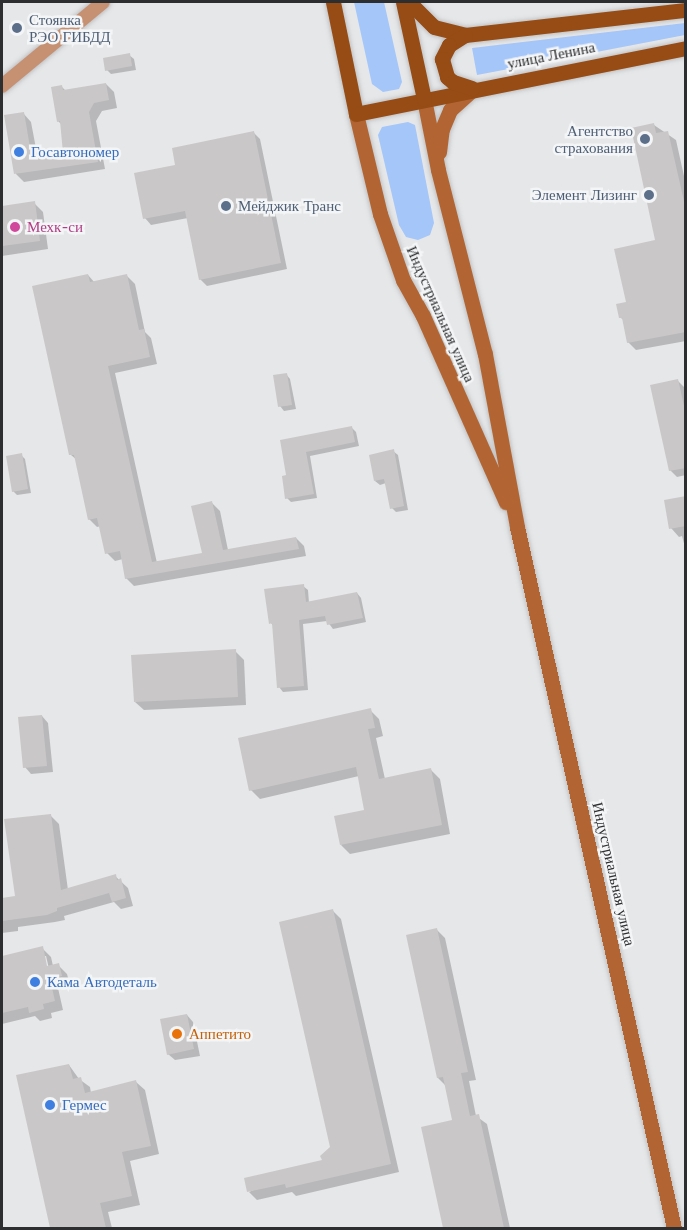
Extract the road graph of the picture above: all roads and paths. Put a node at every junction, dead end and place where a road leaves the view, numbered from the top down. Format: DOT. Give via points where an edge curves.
graph roads {
  1 [pos="103,2"];
  2 [pos="333,2"];
  3 [pos="403,2"];
  4 [pos="409,2"];
  5 [pos="686,10"];
  6 [pos="465,35"];
  7 [pos="686,48"];
  8 [pos="2,86"];
  9 [pos="475,88"];
  10 [pos="424,99"];
  11 [pos="356,114"];
  12 [pos="438,170"];
  13 [pos="517,527"];
  14 [pos="674,1228"];
  1 -- 8 [label="street"];
  2 -- 11 [label="main road, Индустриальная улица"];
  3 -- 10 [label="main road, Индустриальная улица"];
  4 -- 6 [label="main road, улица Ленина" via="434,27"];
  5 -- 6 [label="main road, улица Ленина"];
  6 -- 9 [label="main road" via="444,51 444,68 453,82"];
  7 -- 9 [label="main road, улица Ленина"];
  9 -- 10 [label="main road, улица Ленина"];
  9 -- 12 [label="main road" via="456,102 446,118 439,142"];
  10 -- 11 [label="main road, улица Ленина"];
  10 -- 12 [label="main road, Индустриальная улица"];
  11 -- 13 [label="main road, Индустриальная улица" via="380,214 403,280 423,316"];
  12 -- 13 [label="main road, Индустриальная улица" via="484,354"];
  13 -- 14 [label="main road, Индустриальная улица"];
}
